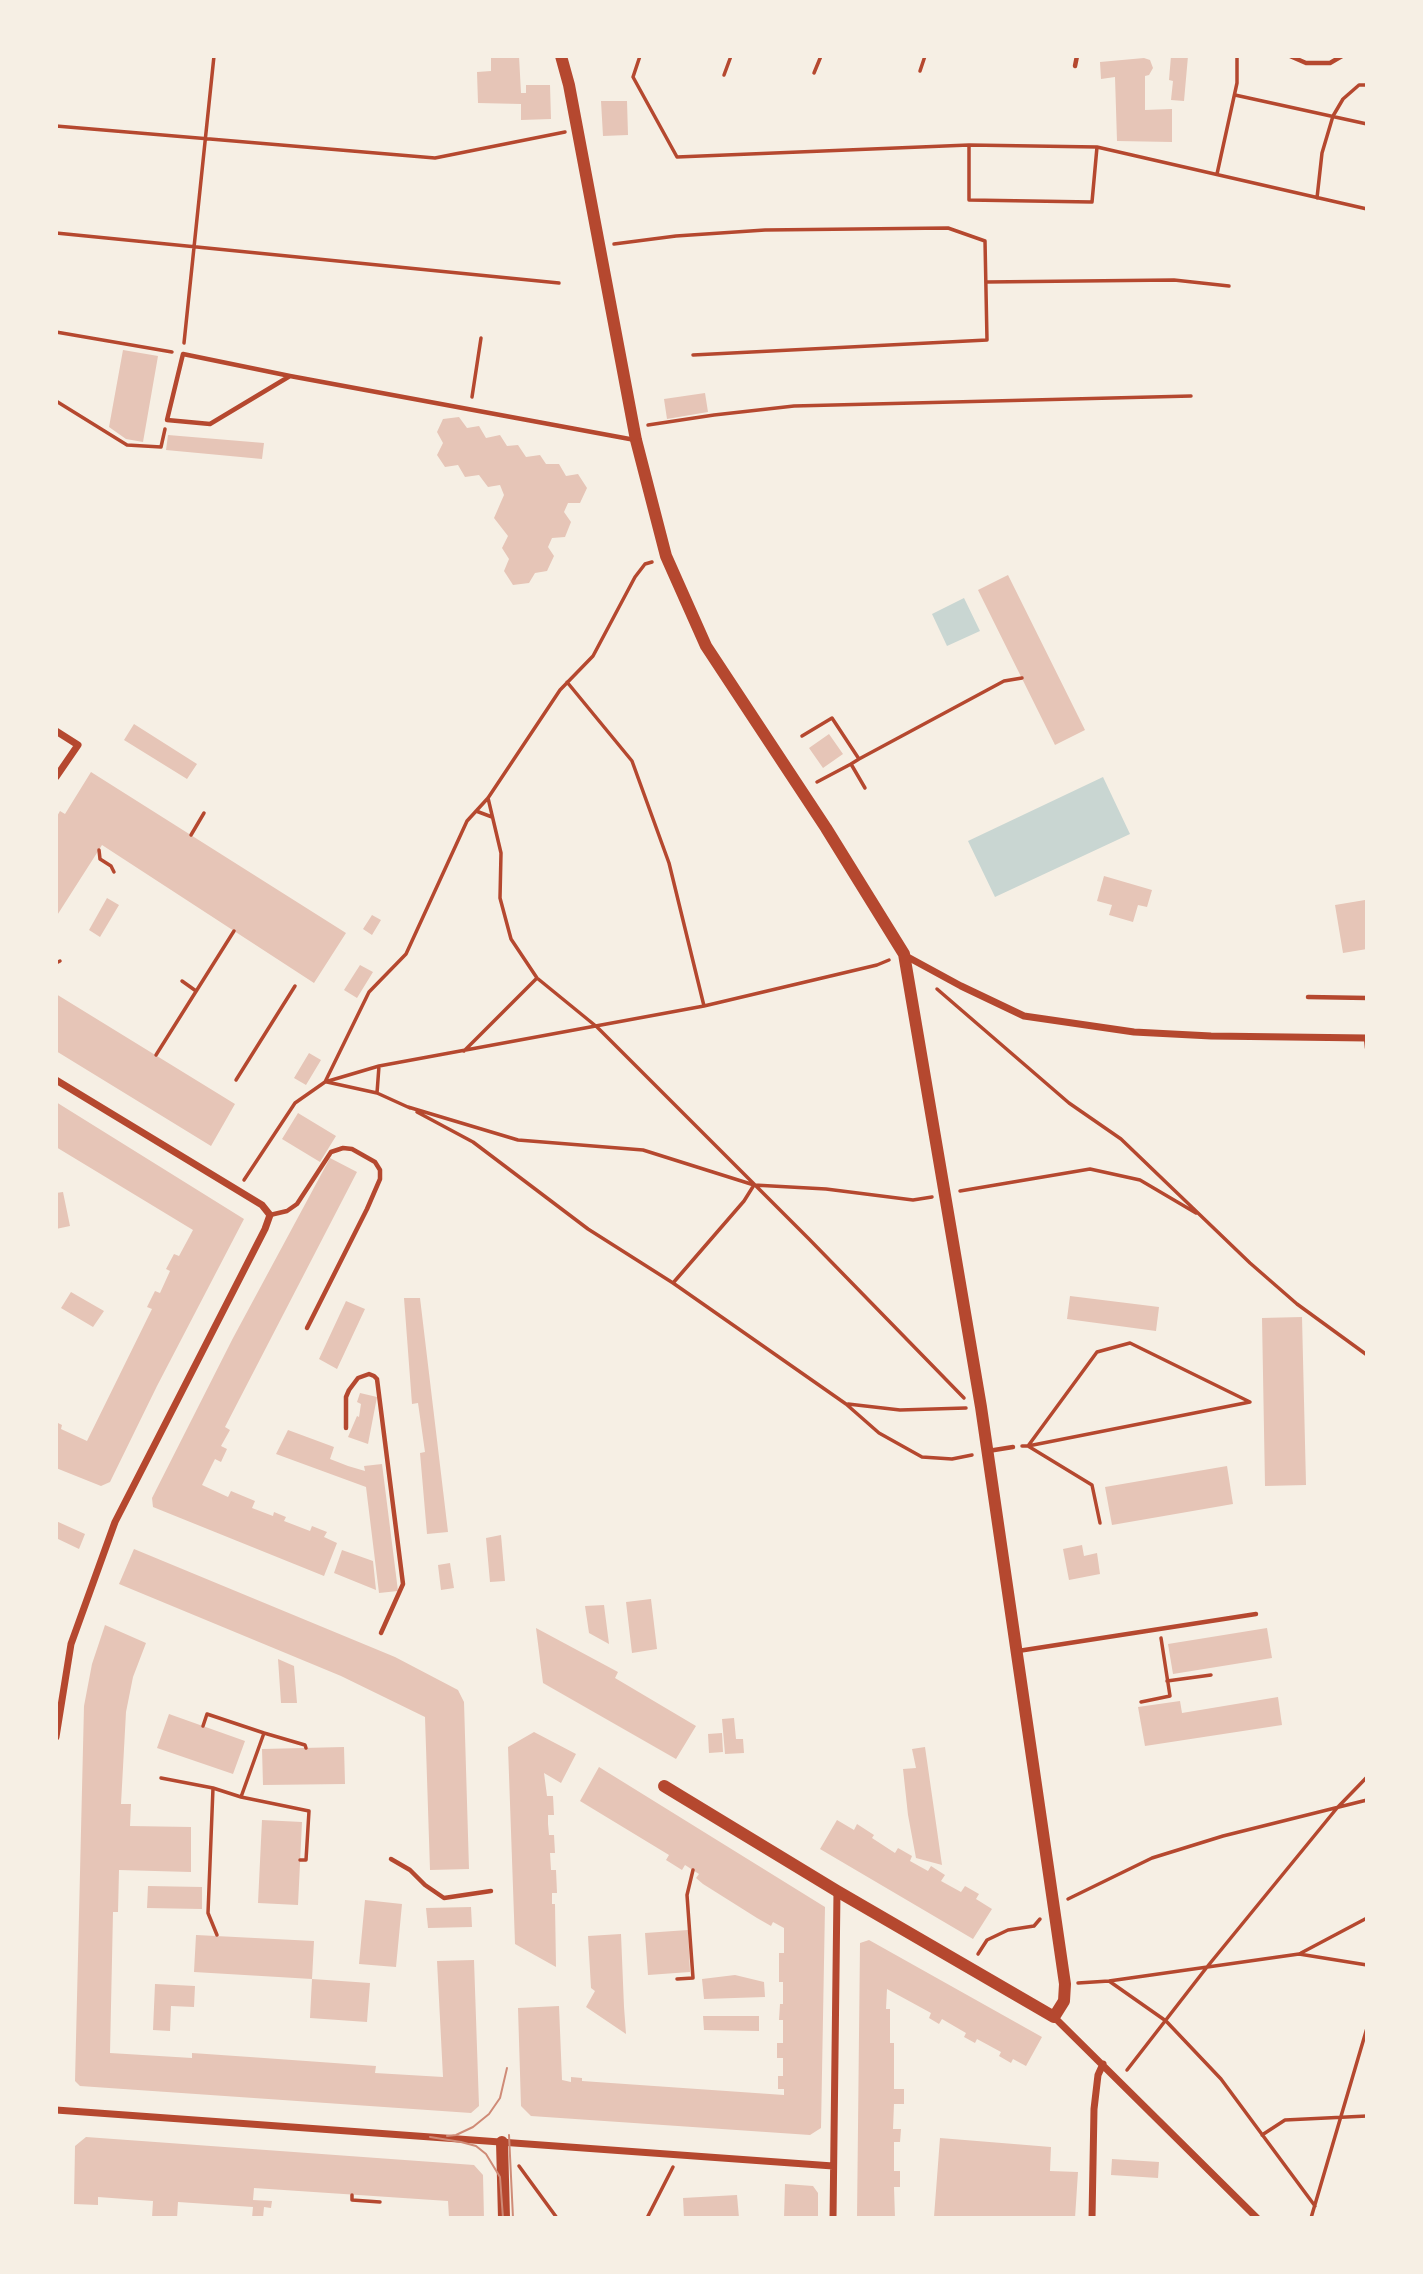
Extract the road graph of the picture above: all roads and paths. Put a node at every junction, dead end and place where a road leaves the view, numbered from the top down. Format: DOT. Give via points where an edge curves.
graph roads {
  1 [pos="214,56"];
  2 [pos="561,56"];
  3 [pos="640,56"];
  4 [pos="731,56"];
  5 [pos="821,56"];
  6 [pos="925,56"];
  7 [pos="1077,56"];
  8 [pos="1237,56"];
  9 [pos="1290,56"];
  10 [pos="1342,56"];
  11 [pos="1075,66"];
  12 [pos="920,71"];
  13 [pos="814,74"];
  14 [pos="723,75"];
  15 [pos="1367,85"];
  16 [pos="1235,95"];
  17 [pos="1333,116"];
  18 [pos="1367,124"];
  19 [pos="56,126"];
  20 [pos="577,130"];
  21 [pos="205,139"];
  22 [pos="969,145"];
  23 [pos="1097,146"];
  24 [pos="1217,174"];
  25 [pos="1317,198"];
  26 [pos="1367,209"];
  27 [pos="56,233"];
  28 [pos="614,244"];
  29 [pos="194,248"];
  30 [pos="986,282"];
  31 [pos="559,283"];
  32 [pos="1229,286"];
  33 [pos="56,332"];
  34 [pos="481,338"];
  35 [pos="183,354"];
  36 [pos="693,355"];
  37 [pos="290,376"];
  38 [pos="1191,396"];
  39 [pos="56,401"];
  40 [pos="470,410"];
  41 [pos="167,420"];
  42 [pos="646,425"];
  43 [pos="636,440"];
  44 [pos="666,556"];
  45 [pos="1022,678"];
  46 [pos="567,682"];
  47 [pos="56,732"];
  48 [pos="802,736"];
  49 [pos="859,759"];
  50 [pos="851,764"];
  51 [pos="56,776"];
  52 [pos="817,782"];
  53 [pos="865,788"];
  54 [pos="488,798"];
  55 [pos="475,811"];
  56 [pos="204,813"];
  57 [pos="492,817"];
  58 [pos="191,835"];
  59 [pos="99,850"];
  60 [pos="114,872"];
  61 [pos="233,931"];
  62 [pos="904,954"];
  63 [pos="537,978"];
  64 [pos="182,981"];
  65 [pos="933,984"];
  66 [pos="295,986"];
  67 [pos="196,991"];
  68 [pos="1308,997"];
  69 [pos="1367,998"];
  70 [pos="704,1006"];
  71 [pos="597,1027"];
  72 [pos="1367,1038"];
  73 [pos="1367,1048"];
  74 [pos="464,1051"];
  75 [pos="156,1055"];
  76 [pos="379,1066"];
  77 [pos="56,1080"];
  78 [pos="236,1080"];
  79 [pos="326,1082"];
  80 [pos="377,1093"];
  81 [pos="408,1107"];
  82 [pos="754,1185"];
  83 [pos="237,1191"];
  84 [pos="945,1194"];
  85 [pos="270,1215"];
  86 [pos="1204,1217"];
  87 [pos="673,1283"];
  88 [pos="307,1328"];
  89 [pos="1367,1355"];
  90 [pos="846,1404"];
  91 [pos="346,1428"];
  92 [pos="1028,1446"];
  93 [pos="1013,1447"];
  94 [pos="987,1451"];
  95 [pos="1101,1523"];
  96 [pos="1256,1614"];
  97 [pos="1159,1629"];
  98 [pos="381,1633"];
  99 [pos="1017,1651"];
  100 [pos="1211,1675"];
  101 [pos="1167,1681"];
  102 [pos="1141,1702"];
  103 [pos="203,1726"];
  104 [pos="264,1733"];
  105 [pos="56,1737"];
  106 [pos="306,1748"];
  107 [pos="1367,1777"];
  108 [pos="161,1778"];
  109 [pos="664,1786"];
  110 [pos="213,1788"];
  111 [pos="241,1797"];
  112 [pos="1367,1800"];
  113 [pos="1337,1808"];
  114 [pos="391,1859"];
  115 [pos="300,1860"];
  116 [pos="693,1870"];
  117 [pos="491,1891"];
  118 [pos="837,1891"];
  119 [pos="1069,1899"];
  120 [pos="1045,1914"];
  121 [pos="1367,1917"];
  122 [pos="217,1936"];
  123 [pos="1299,1954"];
  124 [pos="1367,1965"];
  125 [pos="970,1967"];
  126 [pos="1207,1967"];
  127 [pos="677,1979"];
  128 [pos="1109,1981"];
  129 [pos="1065,1984"];
  130 [pos="1054,2017"];
  131 [pos="1166,2021"];
  132 [pos="1367,2028"];
  133 [pos="1103,2064"];
  134 [pos="1119,2080"];
  135 [pos="56,2110"];
  136 [pos="1367,2116"];
  137 [pos="1341,2117"];
  138 [pos="1262,2134"];
  139 [pos="502,2142"];
  140 [pos="679,2155"];
  141 [pos="517,2163"];
  142 [pos="833,2165"];
  143 [pos="352,2195"];
  144 [pos="380,2202"];
  145 [pos="1315,2206"];
  146 [pos="505,2218"];
  147 [pos="557,2218"];
  148 [pos="647,2218"];
  149 [pos="833,2218"];
  150 [pos="1092,2218"];
  151 [pos="1257,2218"];
  152 [pos="1311,2218"];
  1 -- 21 [label="path"];
  2 -- 20 [label="street"];
  3 -- 22 [label="path" via="633,77 677,157"];
  4 -- 14 [label="path"];
  5 -- 13 [label="path"];
  6 -- 12 [label="path"];
  7 -- 11 [label="lane"];
  8 -- 16 [label="path"];
  9 -- 10 [label="lane" via="1306,63 1329,63"];
  15 -- 17 [label="path" via="1359,85 1343,99"];
  16 -- 17 [label="path"];
  16 -- 24 [label="path"];
  17 -- 18 [label="path"];
  17 -- 25 [label="path" via="1322,153"];
  19 -- 21 [label="path"];
  20 -- 21 [label="path" via="435,158"];
  20 -- 43 [label="street"];
  21 -- 29 [label="path"];
  22 -- 23 [label="path"];
  22 -- 23 [label="path" via="970,200 1092,202"];
  23 -- 24 [label="path"];
  24 -- 25 [label="path"];
  25 -- 26 [label="path"];
  27 -- 29 [label="path"];
  28 -- 30 [label="path" via="765,230 948,228 985,241"];
  29 -- 31 [label="path"];
  29 -- 35 [label="path"];
  30 -- 32 [label="path" via="1174,280"];
  30 -- 36 [label="path" via="987,340"];
  33 -- 35 [label="path"];
  34 -- 40 [label="path"];
  35 -- 37 [label="lane"];
  35 -- 41 [label="lane"];
  37 -- 40 [label="lane"];
  37 -- 41 [label="lane" via="210,424"];
  38 -- 42 [label="path" via="794,406"];
  39 -- 41 [label="path" via="127,445 161,447"];
  40 -- 43 [label="lane"];
  43 -- 44 [label="street"];
  44 -- 46 [label="path" via="645,564 593,656"];
  44 -- 62 [label="street" via="706,646"];
  45 -- 49 [label="path" via="1004,681"];
  46 -- 54 [label="path"];
  46 -- 70 [label="path" via="632,761 669,863"];
  47 -- 51 [label="street" via="78,745"];
  48 -- 49 [label="path" via="832,718"];
  49 -- 50 [label="path"];
  50 -- 52 [label="path"];
  50 -- 53 [label="path"];
  54 -- 55 [label="path"];
  54 -- 57 [label="path"];
  55 -- 57 [label="path"];
  55 -- 79 [label="path" via="406,954 369,992"];
  56 -- 58 [label="path"];
  57 -- 63 [label="path" via="501,853 500,898 511,939"];
  59 -- 60 [label="path" via="100,859"];
  61 -- 67 [label="path"];
  62 -- 70 [label="path" via="877,965"];
  62 -- 72 [label="street" via="1024,1016 1134,1032"];
  62 -- 84 [label="street"];
  63 -- 71 [label="path"];
  63 -- 74 [label="path"];
  64 -- 67 [label="path"];
  65 -- 86 [label="path" via="1069,1103 1121,1139"];
  66 -- 78 [label="path"];
  67 -- 75 [label="path"];
  68 -- 69 [label="lane"];
  70 -- 71 [label="path"];
  71 -- 74 [label="path"];
  71 -- 82 [label="path"];
  72 -- 73 [label="lane"];
  74 -- 76 [label="path"];
  76 -- 79 [label="path"];
  76 -- 80 [label="path"];
  77 -- 83 [label="street"];
  79 -- 80 [label="path"];
  79 -- 83 [label="path" via="295,1103"];
  80 -- 81 [label="path"];
  81 -- 82 [label="path" via="518,1140 643,1150"];
  81 -- 87 [label="path" via="473,1142 588,1229"];
  82 -- 84 [label="path" via="913,1200"];
  82 -- 87 [label="path"];
  82 -- 90 [label="path" via="973,1407 900,1410"];
  83 -- 85 [label="street"];
  84 -- 86 [label="path" via="1090,1169 1140,1180"];
  84 -- 94 [label="street"];
  85 -- 88 [label="lane" via="298,1204 331,1152 352,1149 380,1170 367,1209"];
  85 -- 105 [label="street" via="115,1522 71,1644"];
  86 -- 89 [label="path" via="1297,1304"];
  87 -- 90 [label="path"];
  90 -- 94 [label="path" via="879,1433 922,1457 952,1459"];
  91 -- 98 [label="lane" via="349,1390 358,1378 374,1376 403,1584"];
  92 -- 92 [label="path" via="1093,1433 1250,1402 1130,1343 1097,1352"];
  92 -- 93 [label="path"];
  92 -- 95 [label="path" via="1092,1485"];
  93 -- 94 [label="lane"];
  94 -- 99 [label="street"];
  96 -- 97 [label="lane"];
  97 -- 99 [label="lane"];
  97 -- 101 [label="path"];
  99 -- 129 [label="street"];
  100 -- 101 [label="path"];
  101 -- 102 [label="path" via="1170,1696"];
  103 -- 104 [label="path" via="207,1714"];
  104 -- 106 [label="path"];
  104 -- 111 [label="path"];
  107 -- 113 [label="path"];
  108 -- 110 [label="path"];
  109 -- 118 [label="street"];
  110 -- 111 [label="path"];
  110 -- 122 [label="path" via="208,1913"];
  111 -- 115 [label="path" via="309,1811 306,1860"];
  112 -- 113 [label="path"];
  113 -- 119 [label="path" via="1153,1858"];
  113 -- 126 [label="path"];
  114 -- 117 [label="lane" via="444,1898"];
  116 -- 127 [label="path" via="687,1895 694,1978"];
  118 -- 125 [label="street"];
  118 -- 142 [label="street"];
  120 -- 125 [label="path" via="1034,1926 1008,1930 987,1940"];
  121 -- 123 [label="path"];
  123 -- 124 [label="path"];
  123 -- 126 [label="path"];
  125 -- 130 [label="street"];
  126 -- 128 [label="path"];
  126 -- 131 [label="path"];
  128 -- 129 [label="path"];
  128 -- 131 [label="path"];
  129 -- 130 [label="street" via="1064,2001"];
  130 -- 133 [label="street"];
  131 -- 134 [label="path"];
  131 -- 138 [label="path"];
  132 -- 137 [label="path"];
  133 -- 134 [label="street"];
  133 -- 150 [label="street" via="1094,2109"];
  134 -- 151 [label="street"];
  135 -- 139 [label="street"];
  136 -- 137 [label="path"];
  137 -- 138 [label="path" via="1285,2120"];
  137 -- 145 [label="path"];
  138 -- 145 [label="path"];
  139 -- 140 [label="street"];
  139 -- 146 [label="street"];
  140 -- 142 [label="street"];
  140 -- 148 [label="path"];
  141 -- 147 [label="path"];
  142 -- 149 [label="street"];
  143 -- 144 [label="path" via="352,2200"];
  145 -- 152 [label="path"];
}
